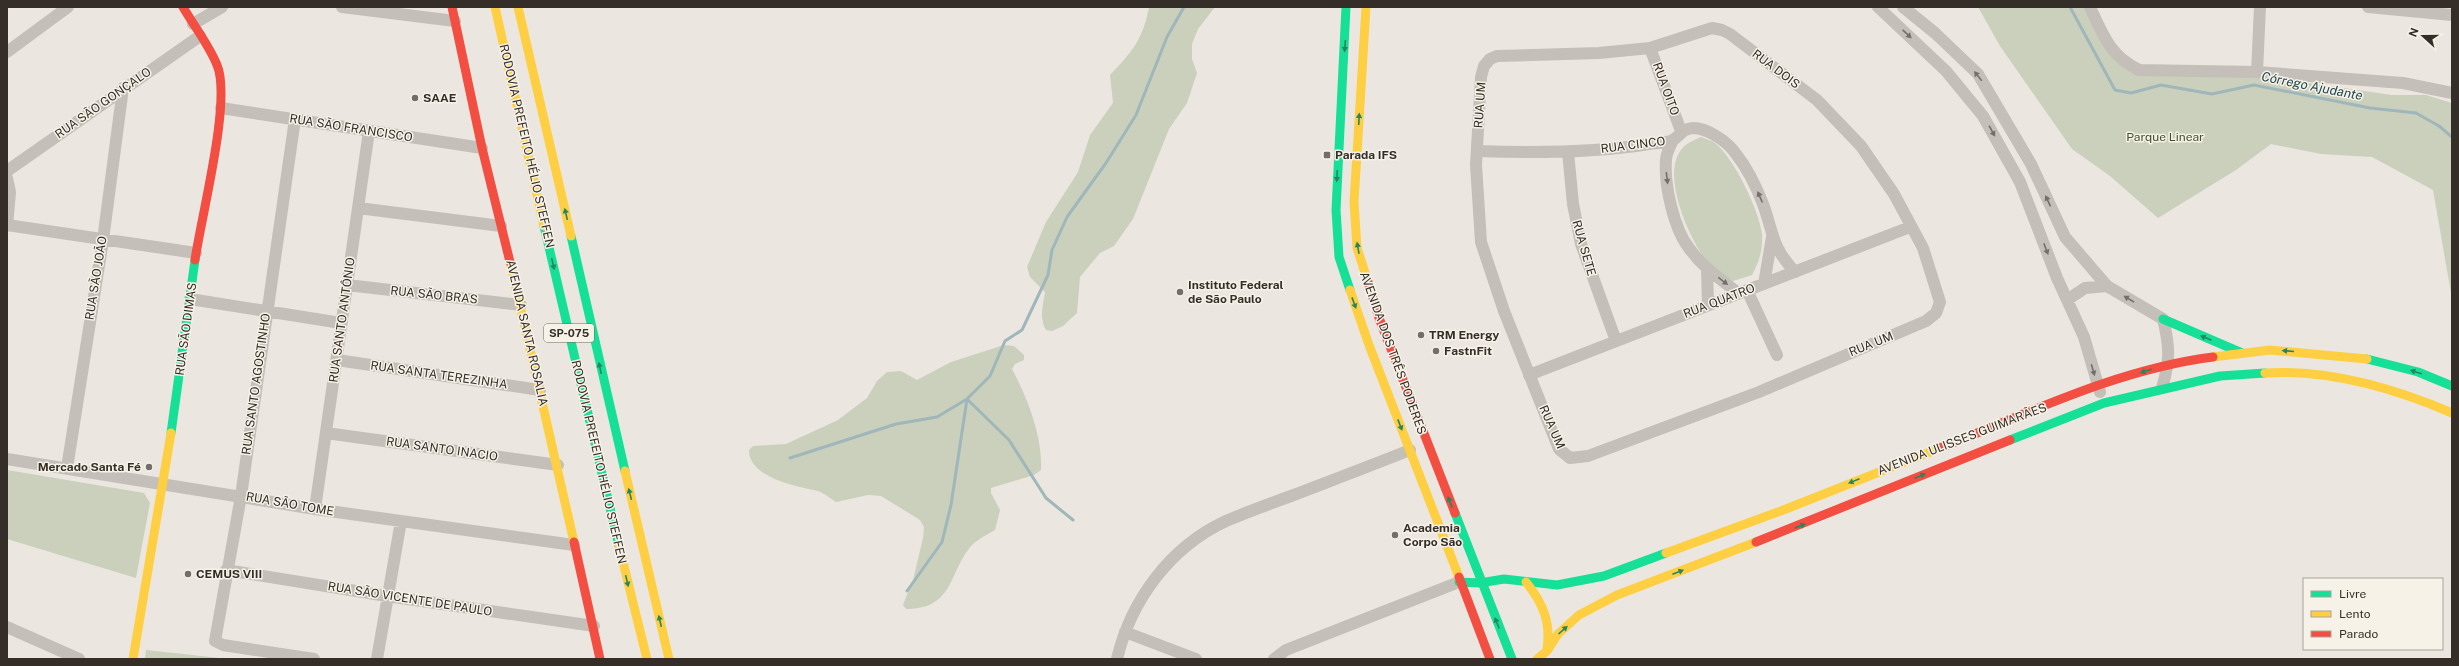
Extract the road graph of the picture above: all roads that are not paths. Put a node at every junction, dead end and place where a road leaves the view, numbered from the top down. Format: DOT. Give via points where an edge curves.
graph roads {
  1 [pos="68,7"];
  2 [pos="183,7"];
  3 [pos="222,7"];
  4 [pos="342,7"];
  5 [pos="452,7"];
  6 [pos="495,7"];
  7 [pos="518,7"];
  8 [pos="1346,7"];
  9 [pos="1366,7"];
  10 [pos="1878,7"];
  11 [pos="1903,7"];
  12 [pos="2090,7"];
  13 [pos="2260,7"];
  14 [pos="2368,7"];
  15 [pos="2452,15"];
  16 [pos="455,21"];
  17 [pos="193,24"];
  18 [pos="200,36"];
  19 [pos="1650,48"];
  20 [pos="7,52"];
  21 [pos="1490,59"];
  22 [pos="2257,72"];
  23 [pos="123,88"];
  24 [pos="2452,93"];
  25 [pos="221,108"];
  26 [pos="295,119"];
  27 [pos="1681,131"];
  28 [pos="369,132"];
  29 [pos="1673,140"];
  30 [pos="1648,145"];
  31 [pos="482,148"];
  32 [pos="1477,152"];
  33 [pos="1568,152"];
  34 [pos="1666,159"];
  35 [pos="7,171"];
  36 [pos="7,178"];
  37 [pos="358,208"];
  38 [pos="7,226"];
  39 [pos="501,226"];
  40 [pos="1910,227"];
  41 [pos="1772,234"];
  42 [pos="102,240"];
  43 [pos="196,252"];
  44 [pos="1707,269"];
  45 [pos="1795,272"];
  46 [pos="1764,284"];
  47 [pos="347,285"];
  48 [pos="2107,286"];
  49 [pos="1742,292"];
  50 [pos="190,299"];
  51 [pos="2067,300"];
  52 [pos="521,304"];
  53 [pos="1708,305"];
  54 [pos="266,310"];
  55 [pos="1936,314"];
  56 [pos="2163,319"];
  57 [pos="341,323"];
  58 [pos="1616,341"];
  59 [pos="2242,353"];
  60 [pos="2326,354"];
  61 [pos="1777,355"];
  62 [pos="337,360"];
  63 [pos="2169,364"];
  64 [pos="1529,375"];
  65 [pos="2322,375"];
  66 [pos="2097,386"];
  67 [pos="2452,386"];
  68 [pos="2162,388"];
  69 [pos="540,390"];
  70 [pos="2104,403"];
  71 [pos="2452,413"];
  72 [pos="326,433"];
  73 [pos="1410,450"];
  74 [pos="7,459"];
  75 [pos="558,465"];
  76 [pos="67,468"];
  77 [pos="164,484"];
  78 [pos="241,496"];
  79 [pos="315,509"];
  80 [pos="401,521"];
  81 [pos="574,545"];
  82 [pos="226,570"];
  83 [pos="1459,582"];
  84 [pos="1526,582"];
  85 [pos="1480,583"];
  86 [pos="387,596"];
  87 [pos="594,626"];
  88 [pos="7,627"];
  89 [pos="1125,632"];
  90 [pos="1547,651"];
  91 [pos="79,659"];
  92 [pos="133,659"];
  93 [pos="314,659"];
  94 [pos="377,659"];
  95 [pos="600,659"];
  96 [pos="647,659"];
  97 [pos="669,659"];
  98 [pos="1117,659"];
  99 [pos="1196,659"];
  100 [pos="1274,659"];
  101 [pos="1490,659"];
  102 [pos="1512,659"];
  103 [pos="1538,659"];
  1 -- 20 [label="street"];
  2 -- 17 [label="main road, RUA SÃO DIMAS"];
  3 -- 17 [label="street"];
  4 -- 16 [label="street"];
  5 -- 16 [label="main road, AVENIDA SANTA ROSALIA"];
  6 -- 96 [label="main road, RODOVIA PREFEITO HÉLIO STEFFEN / SP-075, one-way" via="583,398"];
  97 -- 7 [label="main road, RODOVIA PREFEITO HÉLIO STEFFEN / SP-075, one-way"];
  8 -- 73 [label="main road, AVENIDA DOS TRÊS PODERES, one-way" via="1336,236 1345,280"];
  85 -- 9 [label="main road, AVENIDA DOS TRÊS PODERES, one-way" via="1373,304 1357,248 1354,202"];
  10 -- 51 [label="street, one-way" via="1946,71 1983,116 2020,182"];
  48 -- 11 [label="street, one-way" via="2065,238 2031,164 1978,74"];
  12 -- 22 [label="street" via="2109,46 2124,62 2139,70"];
  13 -- 22 [label="street"];
  14 -- 15 [label="street"];
  16 -- 31 [label="main road, AVENIDA SANTA ROSALIA"];
  17 -- 18 [label="main road, RUA SÃO DIMAS"];
  18 -- 23 [label="street, RUA SÃO GONÇALO"];
  18 -- 25 [label="main road, RUA SÃO DIMAS" via="217,65"];
  19 -- 21 [label="street, RUA DOIS" via="1599,53 1512,54"];
  19 -- 27 [label="street, RUA OITO"];
  19 -- 40 [label="street, RUA DOIS" via="1712,28 1730,34 1817,100 1861,146 1894,194"];
  21 -- 32 [label="street, RUA UM" via="1484,66 1481,77"];
  22 -- 24 [label="street" via="2403,83"];
  23 -- 35 [label="street, RUA SÃO GONÇALO"];
  23 -- 42 [label="street, RUA SÃO JOÃO"];
  25 -- 26 [label="street, RUA SÃO FRANCISCO"];
  25 -- 43 [label="main road, RUA SÃO DIMAS"];
  26 -- 28 [label="street, RUA SÃO FRANCISCO"];
  26 -- 54 [label="street, RUA SANTO AGOSTINHO"];
  27 -- 29 [label="street, RUA CINCO"];
  41 -- 27 [label="street, RUA CINCO, one-way" via="1752,178 1729,144 1694,128"];
  28 -- 31 [label="street, RUA SÃO FRANCISCO"];
  28 -- 37 [label="street, RUA SANTO ANTÔNIO"];
  29 -- 30 [label="street, RUA CINCO"];
  29 -- 34 [label="street"];
  30 -- 33 [label="street, RUA CINCO"];
  30 -- 34 [label="street"];
  31 -- 39 [label="main road, AVENIDA SANTA ROSALIA"];
  32 -- 33 [label="street, RUA CINCO"];
  32 -- 64 [label="street, RUA UM" via="1478,211 1486,260"];
  33 -- 58 [label="street, RUA SETE" via="1573,204 1581,244"];
  34 -- 44 [label="street, one-way" via="1673,214 1688,247"];
  36 -- 38 [label="street" via="10,192"];
  37 -- 39 [label="street"];
  37 -- 47 [label="street, RUA SANTO ANTÔNIO"];
  38 -- 42 [label="street"];
  39 -- 52 [label="main road, AVENIDA SANTA ROSALIA"];
  40 -- 45 [label="street, RUA QUATRO"];
  40 -- 55 [label="street, RUA DOIS" via="1923,248 1940,302"];
  41 -- 45 [label="street, RUA CINCO" via="1777,252"];
  41 -- 46 [label="street, RUA CINCO"];
  42 -- 43 [label="street"];
  42 -- 76 [label="street, RUA SÃO JOÃO"];
  43 -- 50 [label="main road, RUA SÃO DIMAS"];
  44 -- 49 [label="street, one-way"];
  44 -- 53 [label="street"];
  45 -- 46 [label="street, RUA QUATRO"];
  46 -- 49 [label="street, RUA QUATRO"];
  47 -- 52 [label="street, RUA SÃO BRAS"];
  47 -- 57 [label="street, RUA SANTO ANTÔNIO"];
  48 -- 51 [label="street" via="2085,288"];
  56 -- 48 [label="street, one-way"];
  49 -- 53 [label="street, RUA QUATRO"];
  49 -- 61 [label="street"];
  50 -- 54 [label="street"];
  50 -- 77 [label="main road, RUA SÃO DIMAS"];
  51 -- 66 [label="street, one-way" via="2084,338"];
  52 -- 69 [label="main road, AVENIDA SANTA ROSALIA"];
  53 -- 58 [label="street, RUA QUATRO"];
  54 -- 57 [label="street"];
  54 -- 78 [label="street, RUA SANTO AGOSTINHO"];
  55 -- 64 [label="street, RUA UM" via="1926,322 1759,392 1581,458 1570,458 1559,449"];
  59 -- 56 [label="main road, one-way"];
  56 -- 63 [label="street" via="2168,341"];
  57 -- 62 [label="street, RUA SANTO ANTÔNIO"];
  58 -- 64 [label="street, RUA QUATRO"];
  60 -- 59 [label="main road, AVENIDA ULISSES GUIMARÃES, one-way" via="2270,350"];
  59 -- 63 [label="main road, AVENIDA ULISSES GUIMARÃES"];
  60 -- 65 [label="main road"];
  67 -- 60 [label="main road, AVENIDA ULISSES GUIMARÃES, one-way" via="2418,372 2374,361"];
  62 -- 69 [label="street, RUA SANTA TEREZINHA"];
  62 -- 72 [label="street, RUA SANTO ANTÔNIO"];
  63 -- 66 [label="main road, AVENIDA ULISSES GUIMARÃES, one-way"];
  63 -- 68 [label="street"];
  65 -- 68 [label="main road, AVENIDA ULISSES GUIMARÃES" via="2295,371 2220,376"];
  65 -- 71 [label="main road, AVENIDA ULISSES GUIMARÃES" via="2411,395"];
  66 -- 70 [label="street"];
  66 -- 84 [label="main road, AVENIDA ULISSES GUIMARÃES, one-way" via="1786,509 1604,576 1557,584"];
  68 -- 70 [label="main road, AVENIDA ULISSES GUIMARÃES"];
  69 -- 75 [label="main road, AVENIDA SANTA ROSALIA"];
  90 -- 70 [label="main road, AVENIDA ULISSES GUIMARÃES, one-way" via="1558,634 1580,616 1617,595 1805,524 1871,495"];
  72 -- 75 [label="street, RUA SANTO INACIO"];
  72 -- 79 [label="street, RUA SANTO ANTÔNIO"];
  73 -- 83 [label="main road, AVENIDA DOS TRÊS PODERES"];
  73 -- 89 [label="street" via="1226,521 1209,530 1182,550 1158,574 1139,601"];
  74 -- 76 [label="street, RUA SÃO TOME"];
  75 -- 81 [label="main road, AVENIDA SANTA ROSALIA"];
  76 -- 77 [label="street, RUA SÃO TOME"];
  77 -- 78 [label="street, RUA SÃO TOME"];
  77 -- 92 [label="main road, RUA SÃO DIMAS"];
  78 -- 79 [label="street, RUA SÃO TOME"];
  78 -- 82 [label="street, RUA SANTO AGOSTINHO"];
  79 -- 80 [label="street, RUA SÃO TOME"];
  80 -- 81 [label="street, RUA SÃO TOME"];
  80 -- 86 [label="street"];
  81 -- 87 [label="main road, AVENIDA SANTA ROSALIA"];
  82 -- 86 [label="street, RUA SÃO VICENTE DE PAULO"];
  82 -- 93 [label="street, RUA SANTO AGOSTINHO" via="215,641 223,645"];
  83 -- 85 [label="main road, AVENIDA ULISSES GUIMARÃES"];
  83 -- 100 [label="street" via="1286,650"];
  83 -- 101 [label="main road, AVENIDA DOS TRÊS PODERES"];
  84 -- 85 [label="main road, AVENIDA ULISSES GUIMARÃES" via="1504,579"];
  84 -- 90 [label="main road" via="1548,614 1550,634"];
  102 -- 85 [label="main road, AVENIDA DOS TRÊS PODERES, one-way"];
  86 -- 87 [label="street, RUA SÃO VICENTE DE PAULO"];
  86 -- 94 [label="street"];
  87 -- 95 [label="main road, AVENIDA SANTA ROSALIA"];
  88 -- 91 [label="street"];
  89 -- 98 [label="street"];
  89 -- 99 [label="street"];
  90 -- 103 [label="main road, AVENIDA ULISSES GUIMARÃES"];
}
